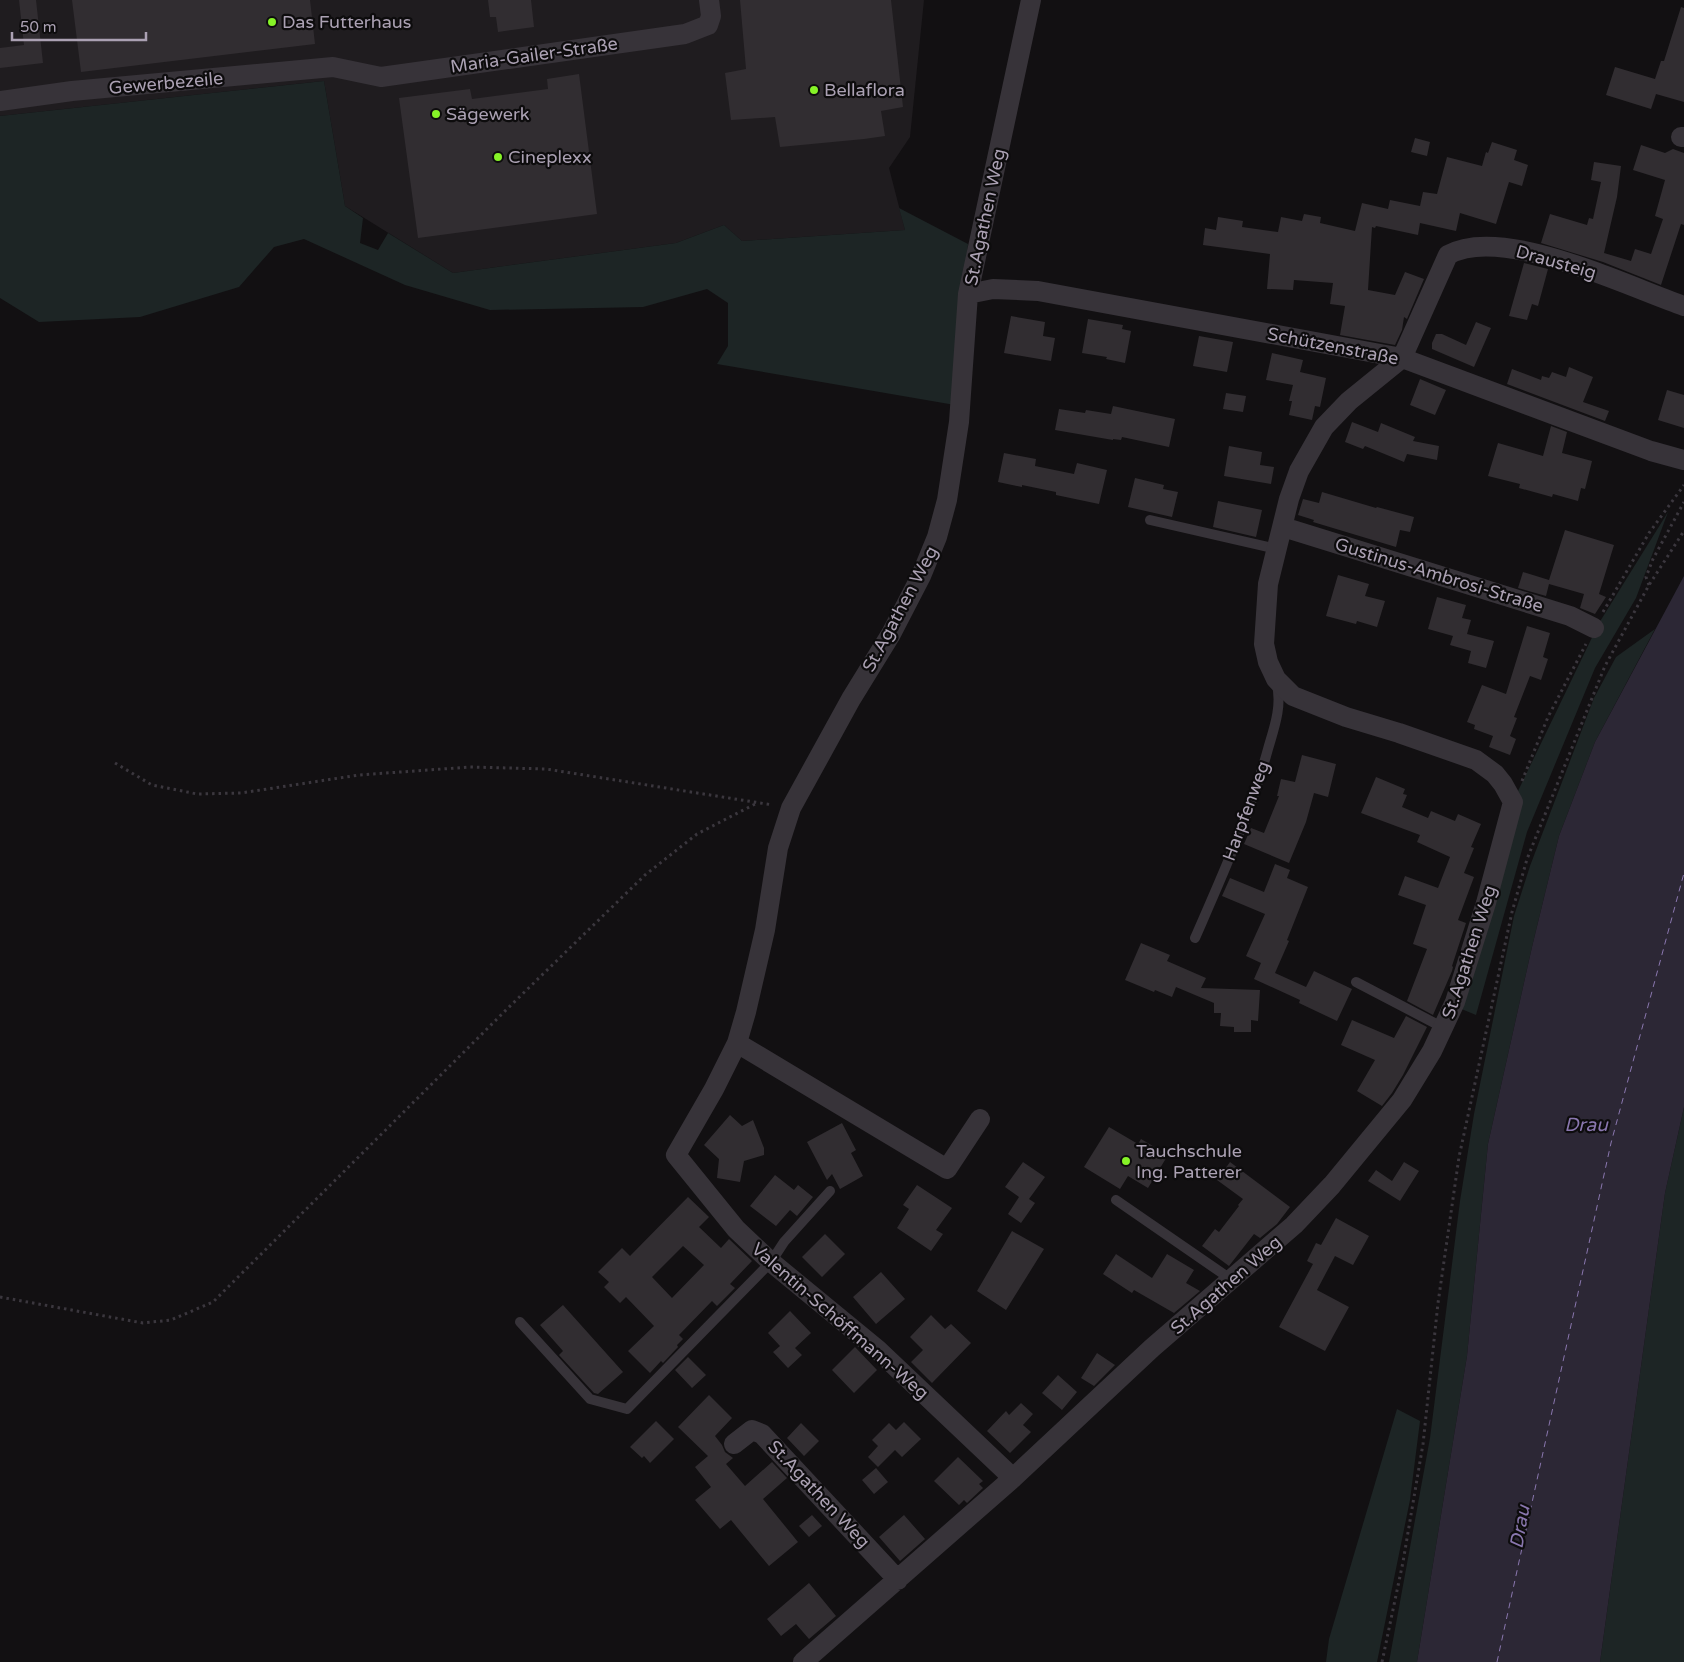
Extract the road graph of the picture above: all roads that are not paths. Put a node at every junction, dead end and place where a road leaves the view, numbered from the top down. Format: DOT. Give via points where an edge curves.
graph roads {
  1 [pos="709,0"];
  2 [pos="1031,0"];
  3 [pos="333,67"];
  4 [pos="0,101"];
  5 [pos="968,294"];
  6 [pos="1684,306"];
  7 [pos="1402,358"];
  8 [pos="1684,460"];
  9 [pos="1150,520"];
  10 [pos="1284,527"];
  11 [pos="1277,549"];
  12 [pos="1594,628"];
  13 [pos="1276,679"];
  14 [pos="1196,938"];
  15 [pos="1356,982"];
  16 [pos="1444,1028"];
  17 [pos="737,1043"];
  18 [pos="980,1119"];
  19 [pos="676,1155"];
  20 [pos="830,1191"];
  21 [pos="1116,1200"];
  22 [pos="771,1262"];
  23 [pos="1232,1280"];
  24 [pos="520,1322"];
  25 [pos="734,1444"];
  26 [pos="1013,1478"];
  27 [pos="898,1580"];
  28 [pos="803,1662"];
  1 -- 3 [label="street, Maria-Gailer-Straße" via="711,16 708,25 685,34 381,77"];
  2 -- 5 [label="street, St.Agathen Weg"];
  3 -- 4 [label="street, Gewerbezeile" via="82,90"];
  5 -- 7 [label="street, Schützenstraße" via="993,289 1038,291"];
  5 -- 17 [label="street, St.Agathen Weg" via="959,422 947,500 937,537 891,634 791,808 778,848 764,930"];
  6 -- 7 [label="street, Drausteig" via="1536,253 1489,246 1458,249 1448,255"];
  7 -- 8 [label="street, Schützenstraße" via="1651,451"];
  7 -- 10 [label="street, St.Agathen Weg" via="1349,401 1324,427 1298,471"];
  9 -- 11 [label="lane"];
  10 -- 11 [label="street, St.Agathen Weg"];
  10 -- 12 [label="street, Gustinus-Ambrosi-Straße" via="1570,616"];
  11 -- 13 [label="street, St.Agathen Weg" via="1268,584 1264,644"];
  13 -- 14 [label="lane, Harpfenweg" via="1280,699 1259,783"];
  13 -- 16 [label="street, St.Agathen Weg" via="1292,696 1315,706 1476,760 1495,774 1513,802 1456,1002"];
  15 -- 16 [label="lane"];
  16 -- 23 [label="street, St.Agathen Weg" via="1402,1100 1332,1185 1294,1225"];
  17 -- 18 [label="street" via="947,1170"];
  17 -- 19 [label="street, St.Agathen Weg"];
  19 -- 22 [label="street, Valentin-Schöffmann-Weg" via="736,1229"];
  20 -- 22 [label="lane" via="784,1242"];
  21 -- 23 [label="lane"];
  22 -- 24 [label="lane" via="627,1409 590,1400"];
  22 -- 26 [label="street, Valentin-Schöffmann-Weg" via="878,1350"];
  23 -- 26 [label="street, St.Agathen Weg" via="1152,1348"];
  25 -- 27 [label="street, St.Agathen Weg" via="752,1430 762,1434"];
  26 -- 27 [label="street, St.Agathen Weg"];
  27 -- 28 [label="street, St.Agathen Weg"];
}
